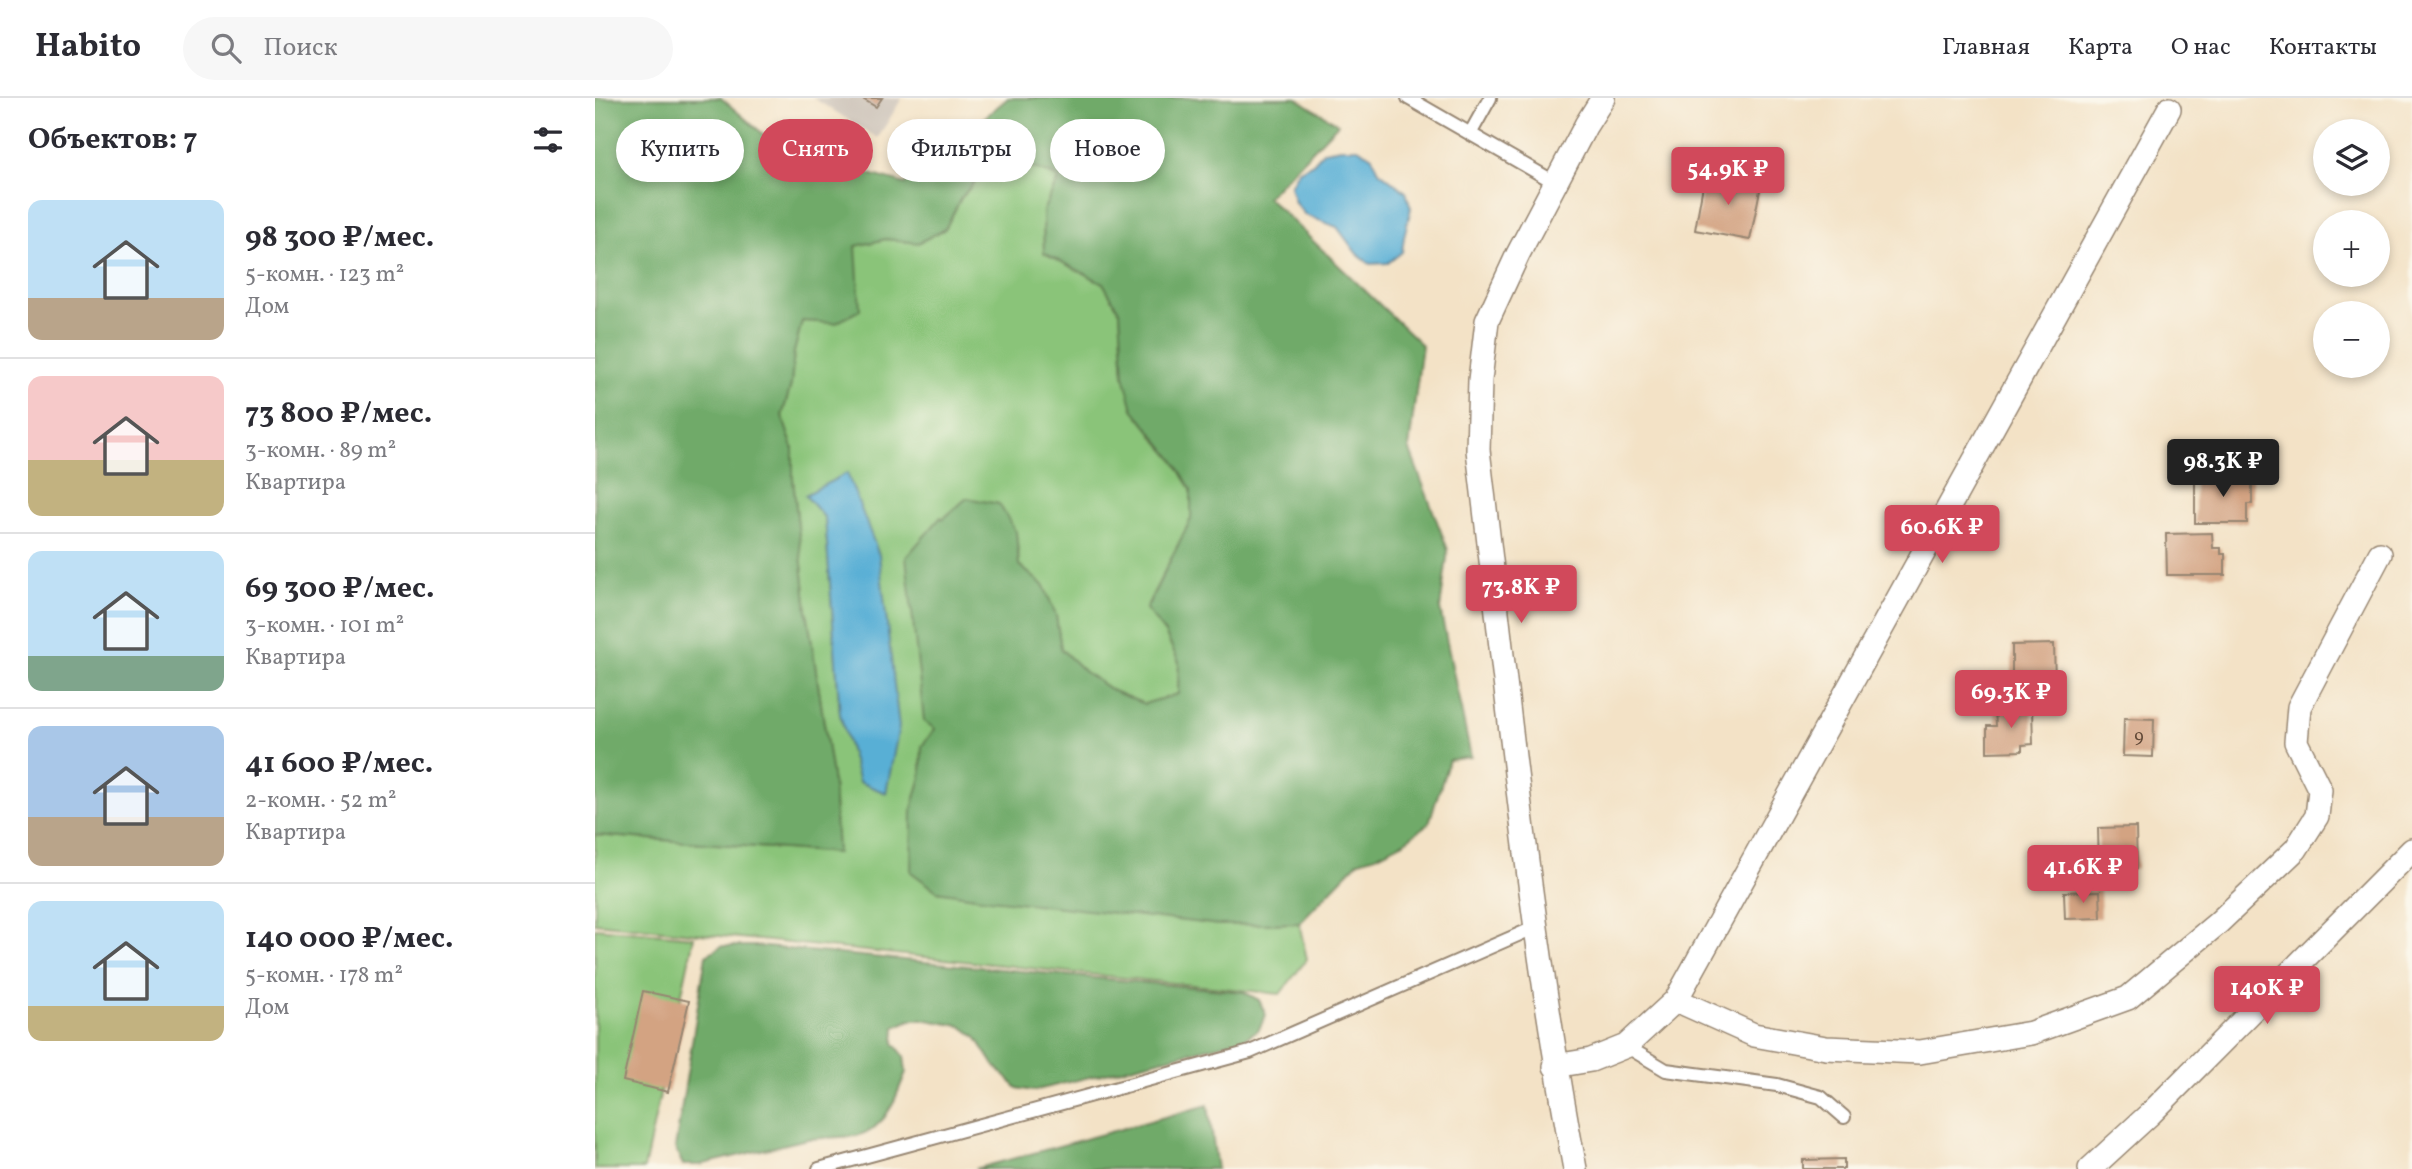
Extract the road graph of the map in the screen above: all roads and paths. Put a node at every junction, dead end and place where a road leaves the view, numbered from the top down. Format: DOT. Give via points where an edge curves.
graph roads {
  1 [pos="1408,98"];
  2 [pos="1490,98"];
  3 [pos="1603,98"];
  4 [pos="2169,109"];
  5 [pos="1470,134"];
  6 [pos="1556,183"];
  7 [pos="2380,554"];
  8 [pos="2412,850"];
  9 [pos="1536,927"];
  10 [pos="1676,1000"];
  11 [pos="1626,1046"];
  12 [pos="1555,1066"];
  13 [pos="1844,1117"];
  14 [pos="819,1169"];
  15 [pos="1574,1169"];
  16 [pos="2090,1169"];
  1 -- 5 [label="lane"];
  2 -- 5 [label="lane"];
  3 -- 6 [label="street"];
  4 -- 10 [label="street"];
  5 -- 6 [label="lane"];
  6 -- 9 [label="street" via="1487,321 1478,450"];
  7 -- 10 [label="street" via="2298,707 2296,742 2320,790 2316,816 2295,849 2218,923 2128,998 2031,1033 1920,1052 1826,1048 1754,1035"];
  8 -- 16 [label="street"];
  9 -- 12 [label="street"];
  9 -- 14 [label="lane" via="1251,1052"];
  10 -- 11 [label="street"];
  11 -- 12 [label="street" via="1591,1060"];
  11 -- 13 [label="lane" via="1666,1070 1777,1085 1821,1097"];
  12 -- 15 [label="street"];
}
